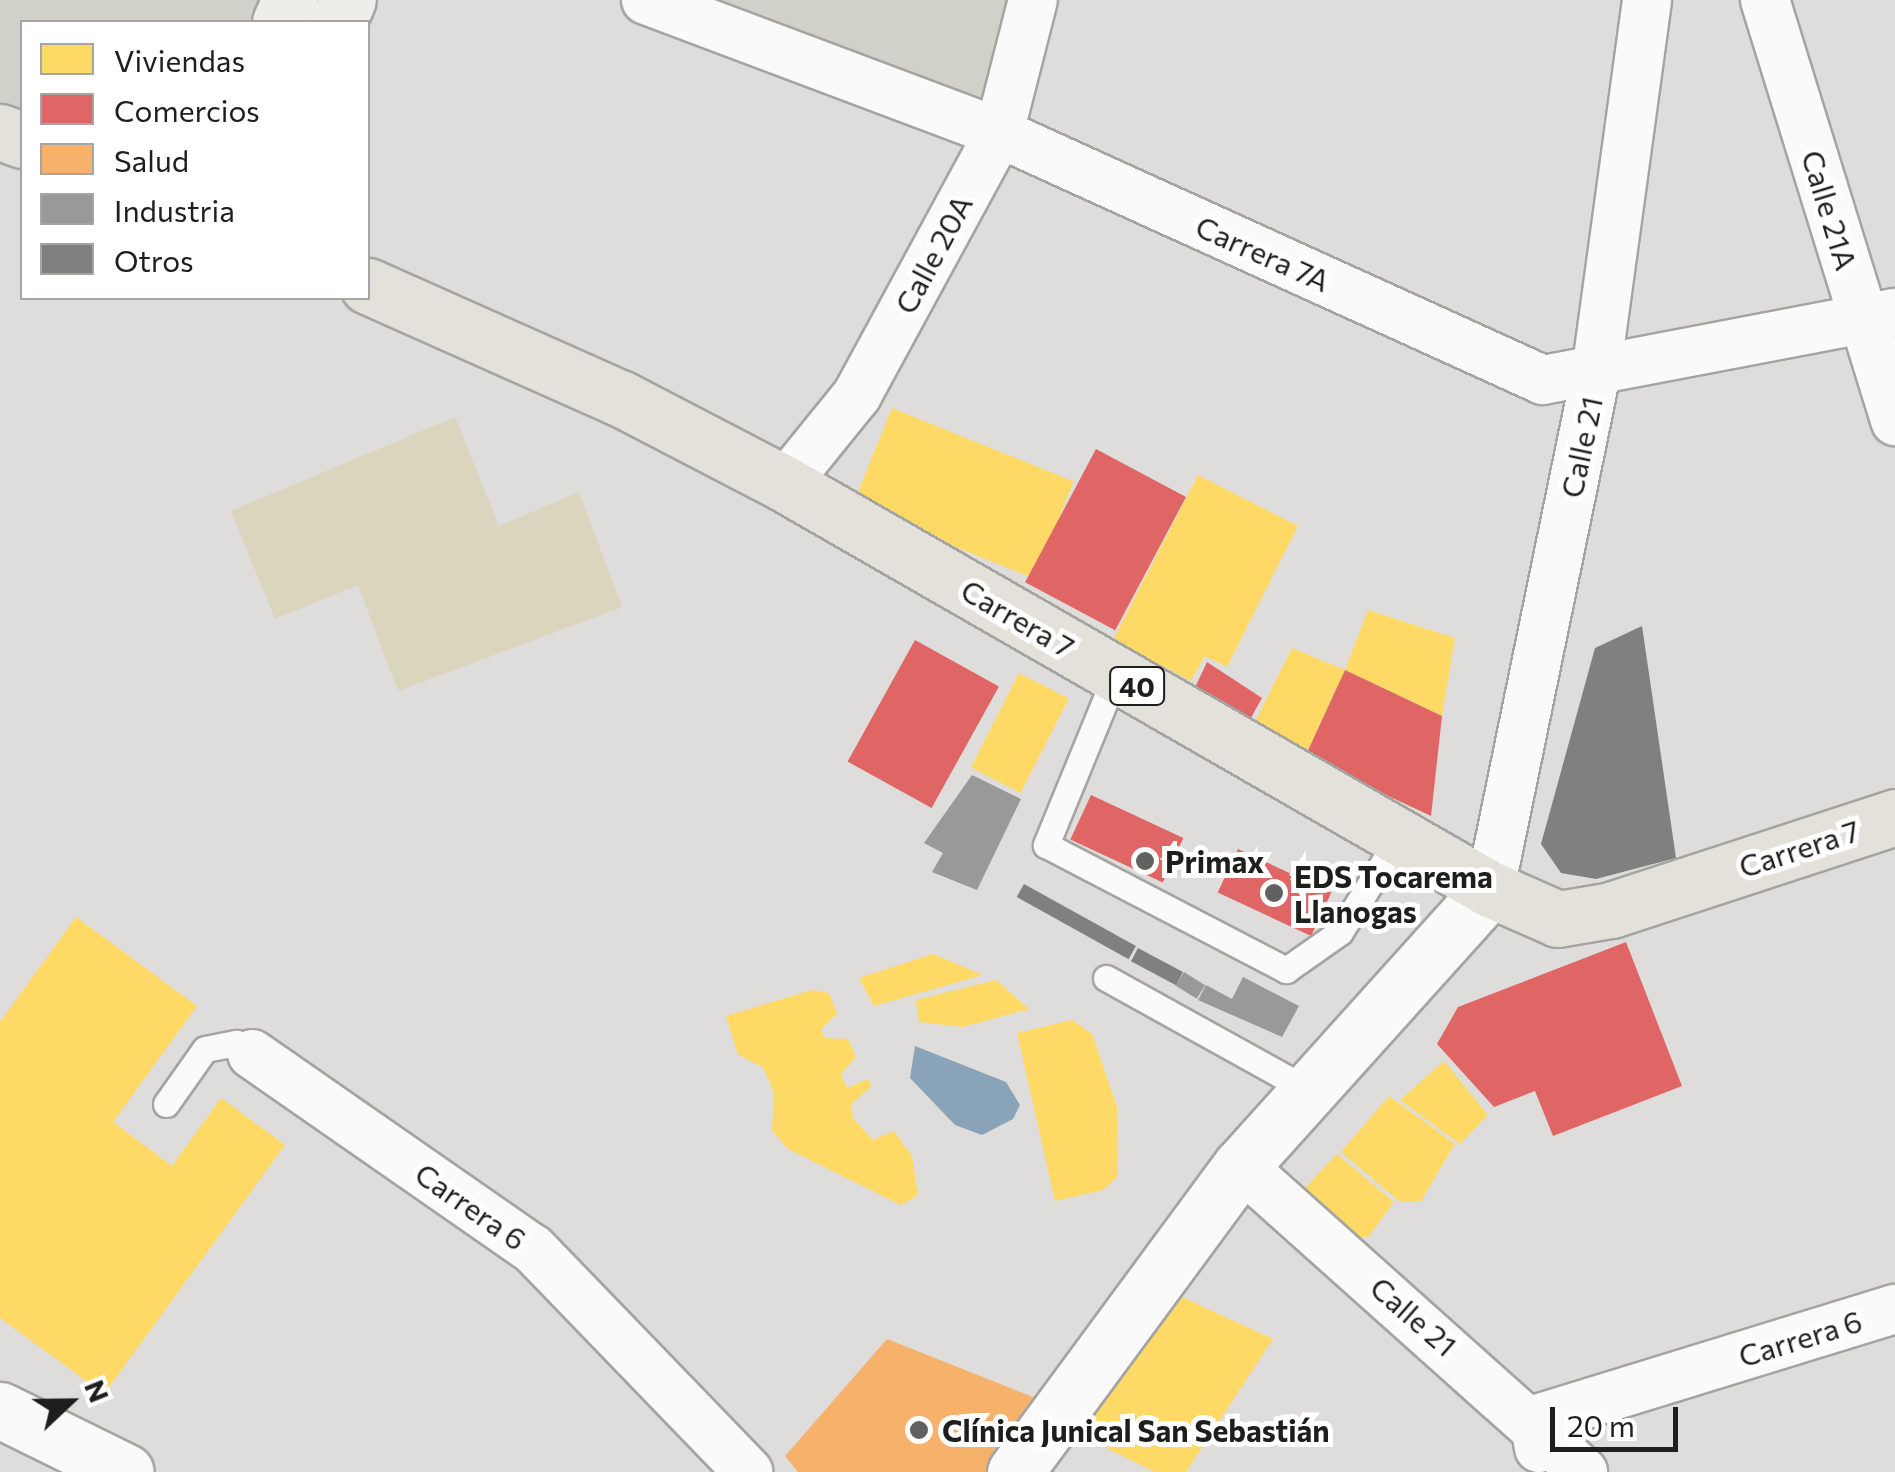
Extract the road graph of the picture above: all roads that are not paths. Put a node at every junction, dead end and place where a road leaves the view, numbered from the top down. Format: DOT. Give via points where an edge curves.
graph roads {
  1 [pos="646,0"];
  2 [pos="1033,0"];
  3 [pos="1647,0"];
  4 [pos="1765,0"];
  5 [pos="999,133"];
  6 [pos="370,287"];
  7 [pos="1880,318"];
  8 [pos="1596,373"];
  9 [pos="1895,421"];
  10 [pos="784,484"];
  11 [pos="1116,674"];
  12 [pos="1895,817"];
  13 [pos="1400,836"];
  14 [pos="1490,890"];
  15 [pos="1106,978"];
  16 [pos="252,1054"];
  17 [pos="1310,1090"];
  18 [pos="166,1104"];
  19 [pos="1241,1166"];
  20 [pos="1895,1310"];
  21 [pos="0,1410"];
  22 [pos="1534,1420"];
  23 [pos="126,1472"];
  24 [pos="748,1472"];
  25 [pos="1014,1472"];
  26 [pos="1544,1472"];
  27 [pos="1583,1472"];
  1 -- 5 [label="street, Carrera 7A"];
  2 -- 5 [label="street, Calle 20A"];
  3 -- 8 [label="street, Calle 21"];
  4 -- 7 [label="street, Calle 21A"];
  5 -- 8 [label="street, Carrera 7A" via="1544,380"];
  5 -- 10 [label="street, Calle 20A" via="857,395"];
  6 -- 10 [label="main road, Carrera 7 / 40" via="622,399"];
  7 -- 8 [label="street, Carrera 7A"];
  7 -- 9 [label="street, Calle 21A"];
  8 -- 14 [label="street, Calle 21"];
  10 -- 11 [label="main road, Carrera 7 / 40"];
  11 -- 13 [label="main road, Carrera 7 / 40"];
  11 -- 13 [label="lane" via="1046,845 1286,970 1340,932"];
  12 -- 14 [label="main road, Carrera 7 / 40" via="1611,910 1558,918"];
  13 -- 14 [label="main road, Carrera 7 / 40"];
  14 -- 17 [label="street"];
  15 -- 17 [label="lane"];
  16 -- 18 [label="lane, Carrera 6" via="219,1042 205,1049"];
  16 -- 24 [label="street, Carrera 6" via="533,1249"];
  17 -- 19 [label="street"];
  19 -- 22 [label="street, Calle 21"];
  19 -- 25 [label="street"];
  20 -- 22 [label="street, Carrera 6"];
  21 -- 23 [label="street"];
  22 -- 26 [label="street"];
  22 -- 27 [label="street, Calle 21"];
}
